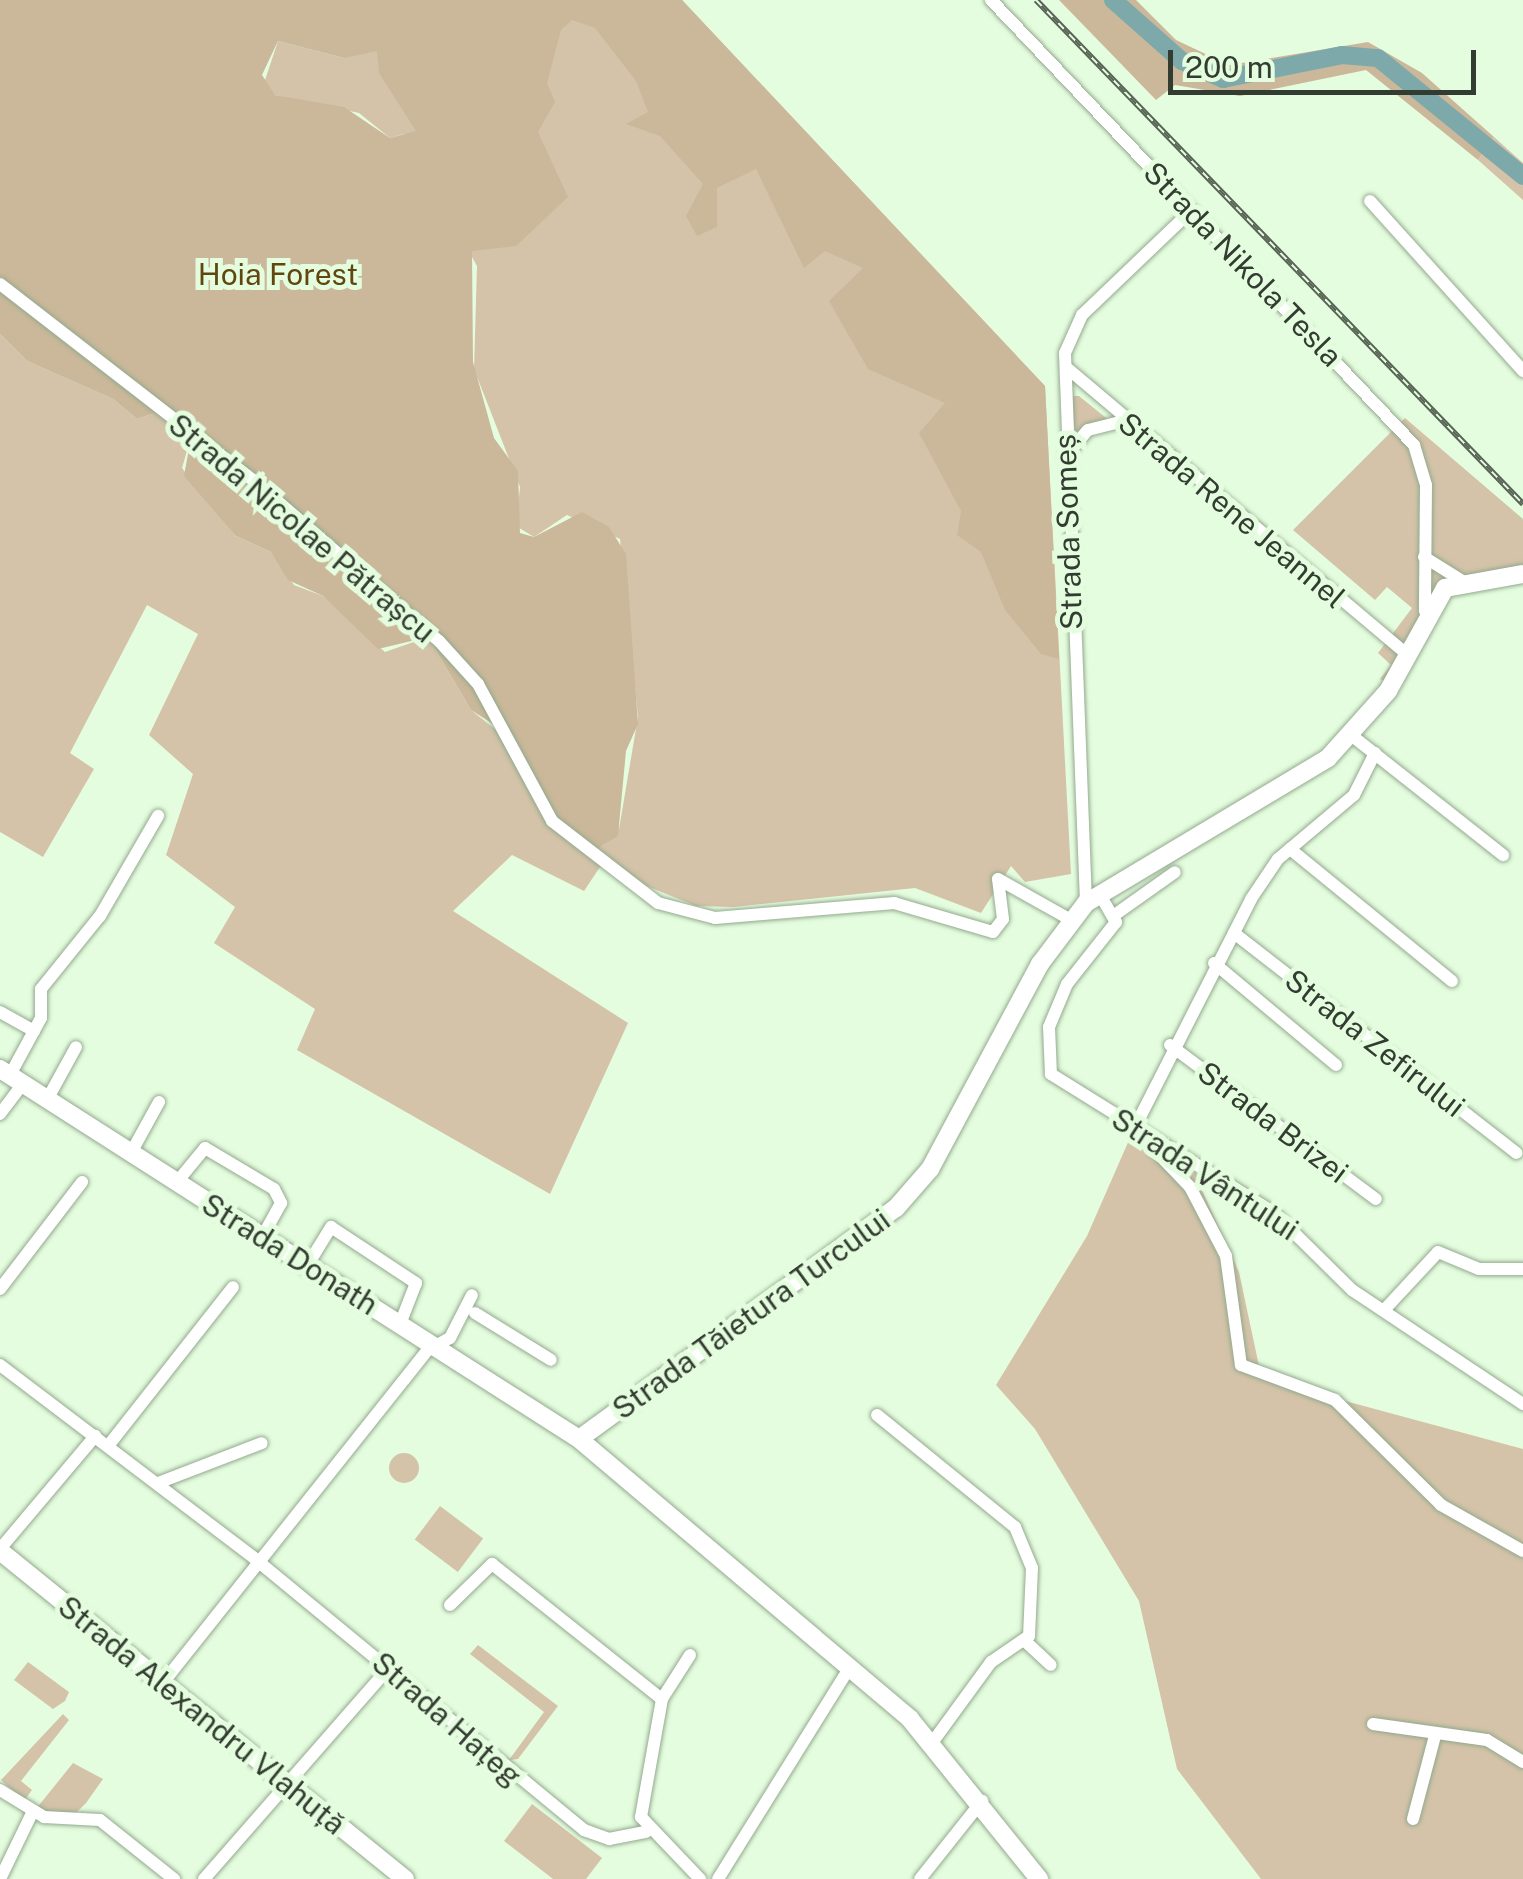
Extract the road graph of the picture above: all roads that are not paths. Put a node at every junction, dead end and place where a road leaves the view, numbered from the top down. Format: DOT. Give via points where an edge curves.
graph roads {
  1 [pos="991,0"];
  2 [pos="1370,201"];
  3 [pos="1191,211"];
  4 [pos="0,284"];
  5 [pos="1064,361"];
  6 [pos="1523,370"];
  7 [pos="1124,421"];
  8 [pos="1065,458"];
  9 [pos="1424,557"];
  10 [pos="1523,574"];
  11 [pos="1460,580"];
  12 [pos="1425,612"];
  13 [pos="1407,654"];
  14 [pos="1352,735"];
  15 [pos="1375,753"];
  16 [pos="158,816"];
  17 [pos="1290,849"];
  18 [pos="1503,855"];
  19 [pos="1175,872"];
  20 [pos="1093,898"];
  21 [pos="1116,914"];
  22 [pos="1071,920"];
  23 [pos="1234,933"];
  24 [pos="1214,963"];
  25 [pos="1452,981"];
  26 [pos="0,1012"];
  27 [pos="34,1030"];
  28 [pos="1170,1045"];
  29 [pos="76,1047"];
  30 [pos="1336,1065"];
  31 [pos="11,1076"];
  32 [pos="48,1098"];
  33 [pos="159,1102"];
  34 [pos="0,1114"];
  35 [pos="1139,1131"];
  36 [pos="132,1151"];
  37 [pos="1517,1153"];
  38 [pos="82,1182"];
  39 [pos="177,1182"];
  40 [pos="1376,1199"];
  41 [pos="262,1237"];
  42 [pos="307,1266"];
  43 [pos="1523,1268"];
  44 [pos="233,1287"];
  45 [pos="0,1289"];
  46 [pos="472,1295"];
  47 [pos="1386,1308"];
  48 [pos="475,1313"];
  49 [pos="400,1324"];
  50 [pos="433,1344"];
  51 [pos="551,1360"];
  52 [pos="0,1365"];
  53 [pos="1523,1404"];
  54 [pos="877,1415"];
  55 [pos="95,1436"];
  56 [pos="579,1439"];
  57 [pos="262,1443"];
  58 [pos="108,1446"];
  59 [pos="158,1483"];
  60 [pos="0,1550"];
  61 [pos="1523,1551"];
  62 [pos="261,1563"];
  63 [pos="450,1604"];
  64 [pos="1024,1641"];
  65 [pos="690,1655"];
  66 [pos="1051,1665"];
  67 [pos="850,1667"];
  68 [pos="389,1668"];
  69 [pos="162,1684"];
  70 [pos="662,1699"];
  71 [pos="1374,1724"];
  72 [pos="1435,1736"];
  73 [pos="932,1743"];
  74 [pos="1523,1762"];
  75 [pos="287,1784"];
  76 [pos="0,1790"];
  77 [pos="982,1801"];
  78 [pos="32,1813"];
  79 [pos="1412,1819"];
  80 [pos="646,1832"];
  81 [pos="0,1879"];
  82 [pos="174,1879"];
  83 [pos="204,1879"];
  84 [pos="405,1879"];
  85 [pos="700,1879"];
  86 [pos="718,1879"];
  87 [pos="920,1879"];
  88 [pos="1039,1879"];
  1 -- 3 [label="street, Strada Nikola Tesla"];
  2 -- 6 [label="street"];
  3 -- 5 [label="street, Strada Someș" via="1082,315"];
  3 -- 9 [label="street, Strada Nikola Tesla" via="1414,445 1426,485"];
  4 -- 22 [label="street, Strada Nicolae Pătrașcu" via="254,480 439,640 478,684 552,822 658,903 715,918 894,903 993,932 1003,919 998,879"];
  5 -- 7 [label="street, Strada Rene Jeannel" via="1077,385"];
  5 -- 8 [label="street, Strada Someș"];
  7 -- 8 [label="street" via="1088,430"];
  7 -- 13 [label="street, Strada Rene Jeannel"];
  8 -- 20 [label="street, Strada Someș"];
  9 -- 11 [label="street"];
  9 -- 12 [label="street, Strada Nikola Tesla"];
  10 -- 11 [label="main road"];
  11 -- 12 [label="main road, Strada Tăietura Turcului"];
  12 -- 13 [label="main road, Strada Tăietura Turcului"];
  13 -- 14 [label="main road, Strada Tăietura Turcului"];
  14 -- 15 [label="street"];
  14 -- 20 [label="main road, Strada Tăietura Turcului" via="1290,787"];
  15 -- 17 [label="street" via="1354,794"];
  15 -- 18 [label="street"];
  16 -- 27 [label="street" via="100,916 46,979"];
  17 -- 23 [label="street"];
  17 -- 25 [label="street"];
  19 -- 21 [label="street, Strada Vântului"];
  20 -- 21 [label="street"];
  20 -- 22 [label="main road, Strada Tăietura Turcului"];
  21 -- 35 [label="street, Strada Vântului" via="1072,974 1047,1053 1056,1080"];
  22 -- 56 [label="main road, Strada Tăietura Turcului" via="937,1156 896,1208"];
  23 -- 24 [label="street"];
  23 -- 37 [label="street, Strada Zefirului"];
  24 -- 28 [label="street"];
  24 -- 30 [label="street"];
  26 -- 27 [label="street"];
  27 -- 31 [label="street"];
  28 -- 35 [label="street"];
  28 -- 40 [label="street, Strada Brizei"];
  29 -- 32 [label="street"];
  31 -- 32 [label="main road, Strada Donath"];
  31 -- 34 [label="street"];
  32 -- 36 [label="main road, Strada Donath"];
  33 -- 36 [label="street"];
  35 -- 47 [label="street, Strada Vântului" via="1273,1212 1352,1290"];
  35 -- 61 [label="street" via="1190,1187 1226,1256 1241,1365 1335,1400 1441,1504"];
  36 -- 39 [label="main road, Strada Donath"];
  38 -- 45 [label="street"];
  39 -- 41 [label="main road, Strada Donath"];
  39 -- 41 [label="street" via="198,1151 218,1153 281,1197"];
  41 -- 42 [label="main road, Strada Donath"];
  42 -- 49 [label="main road, Strada Donath"];
  42 -- 49 [label="street" via="331,1227 416,1283"];
  43 -- 47 [label="street" via="1480,1269 1435,1253"];
  44 -- 58 [label="street"];
  46 -- 50 [label="street" via="450,1338"];
  47 -- 53 [label="street, Strada Vântului"];
  48 -- 51 [label="street"];
  49 -- 50 [label="main road, Strada Donath"];
  50 -- 56 [label="main road, Strada Donath"];
  50 -- 62 [label="street"];
  52 -- 55 [label="street, Strada Hațeg"];
  54 -- 64 [label="street" via="1024,1540 1032,1568"];
  55 -- 58 [label="street, Strada Hațeg"];
  55 -- 60 [label="street"];
  56 -- 67 [label="main road, Strada Donath"];
  57 -- 59 [label="street"];
  58 -- 59 [label="street, Strada Hațeg"];
  59 -- 62 [label="street, Strada Hațeg"];
  60 -- 69 [label="main road, Strada Alexandru Vlahuță"];
  62 -- 68 [label="street, Strada Hațeg"];
  62 -- 69 [label="street"];
  63 -- 70 [label="street" via="492,1564"];
  64 -- 66 [label="street"];
  64 -- 73 [label="street" via="991,1662"];
  65 -- 70 [label="street"];
  67 -- 73 [label="main road, Strada Donath"];
  67 -- 86 [label="street"];
  68 -- 75 [label="street"];
  68 -- 80 [label="street, Strada Hațeg" via="584,1830 608,1839"];
  69 -- 75 [label="main road, Strada Alexandru Vlahuță"];
  70 -- 80 [label="street"];
  71 -- 72 [label="street"];
  72 -- 74 [label="street" via="1487,1740"];
  72 -- 79 [label="street"];
  73 -- 77 [label="main road, Strada Donath"];
  75 -- 83 [label="street"];
  75 -- 84 [label="main road, Strada Alexandru Vlahuță"];
  76 -- 78 [label="street"];
  77 -- 87 [label="street"];
  77 -- 88 [label="main road, Strada Donath"];
  78 -- 81 [label="street"];
  78 -- 82 [label="street" via="100,1820"];
  80 -- 85 [label="street"];
}
